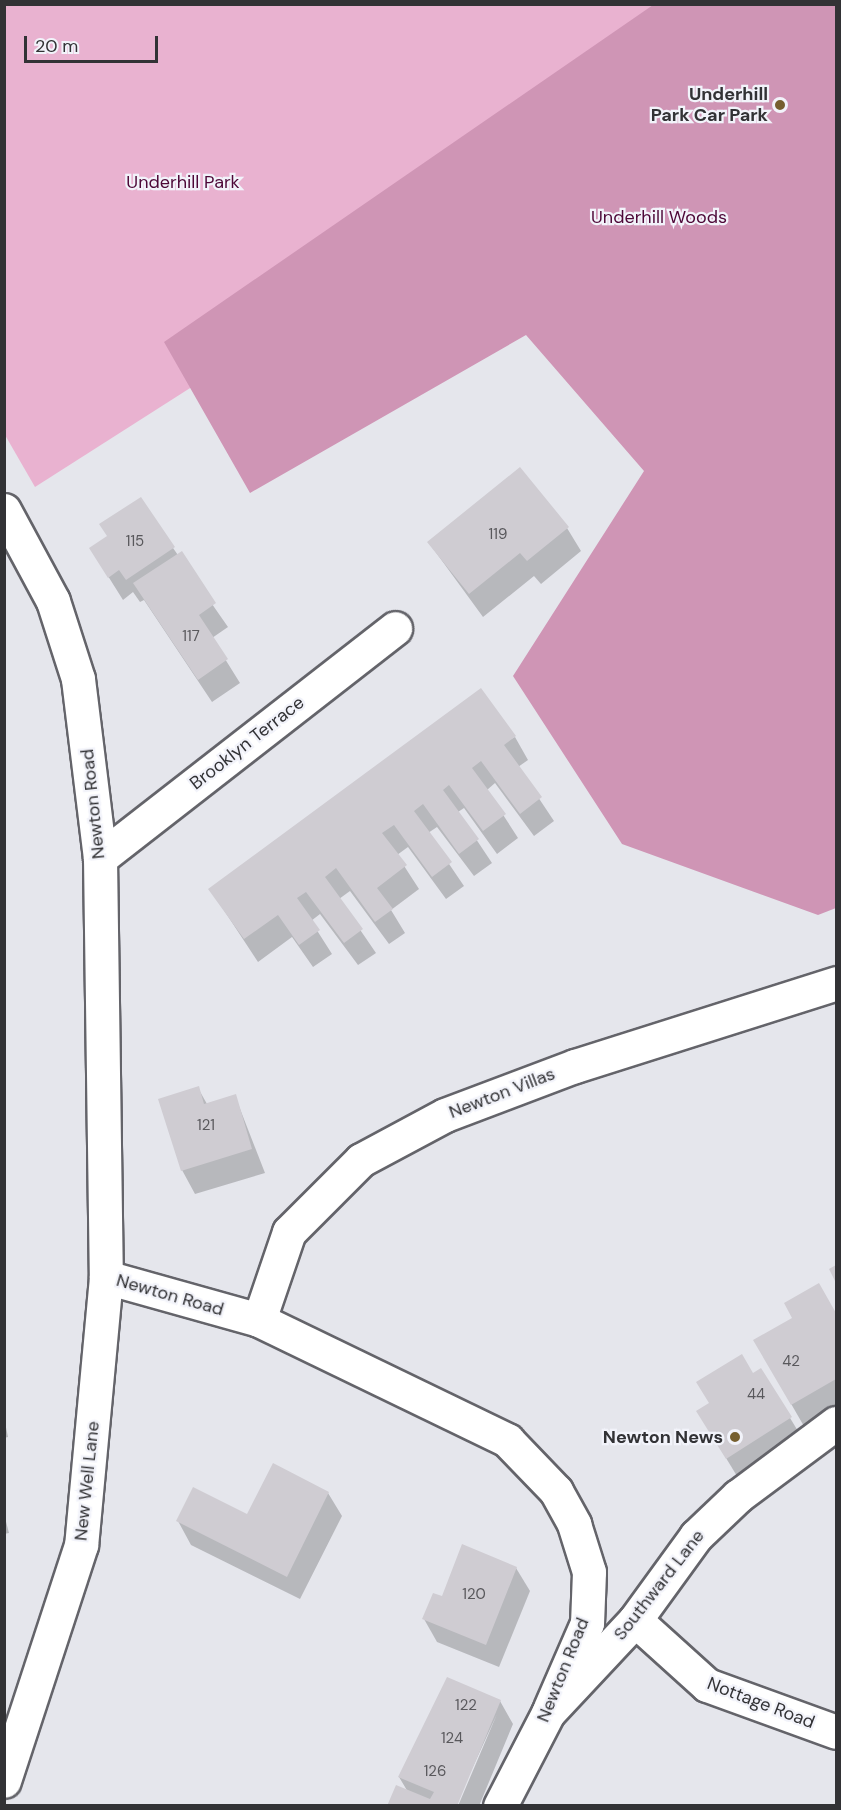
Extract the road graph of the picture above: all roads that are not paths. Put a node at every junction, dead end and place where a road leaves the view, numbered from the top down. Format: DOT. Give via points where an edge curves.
graph roads {
  1 [pos="4,510"];
  2 [pos="395,628"];
  3 [pos="100,858"];
  4 [pos="837,983"];
  5 [pos="106,1277"];
  6 [pos="259,1320"];
  7 [pos="837,1423"];
  8 [pos="635,1620"];
  9 [pos="548,1713"];
  10 [pos="837,1732"];
  11 [pos="4,1781"];
  12 [pos="500,1806"];
  1 -- 3 [label="street, Newton Road" via="53,600 78,679"];
  2 -- 3 [label="street, Brooklyn Terrace"];
  3 -- 5 [label="street, Newton Road"];
  4 -- 6 [label="street, Newton Villas" via="575,1066 446,1114 361,1160 289,1232"];
  5 -- 6 [label="street, Newton Road"];
  5 -- 11 [label="street, New Well Lane" via="81,1545"];
  6 -- 9 [label="street, Newton Road" via="507,1440 556,1491 574,1524 589,1572 587,1623"];
  7 -- 8 [label="street, Southward Lane" via="738,1496 696,1536"];
  8 -- 9 [label="street, Southward Lane"];
  8 -- 10 [label="street, Nottage Road" via="707,1685"];
  9 -- 12 [label="street, Newton Road"];
}
